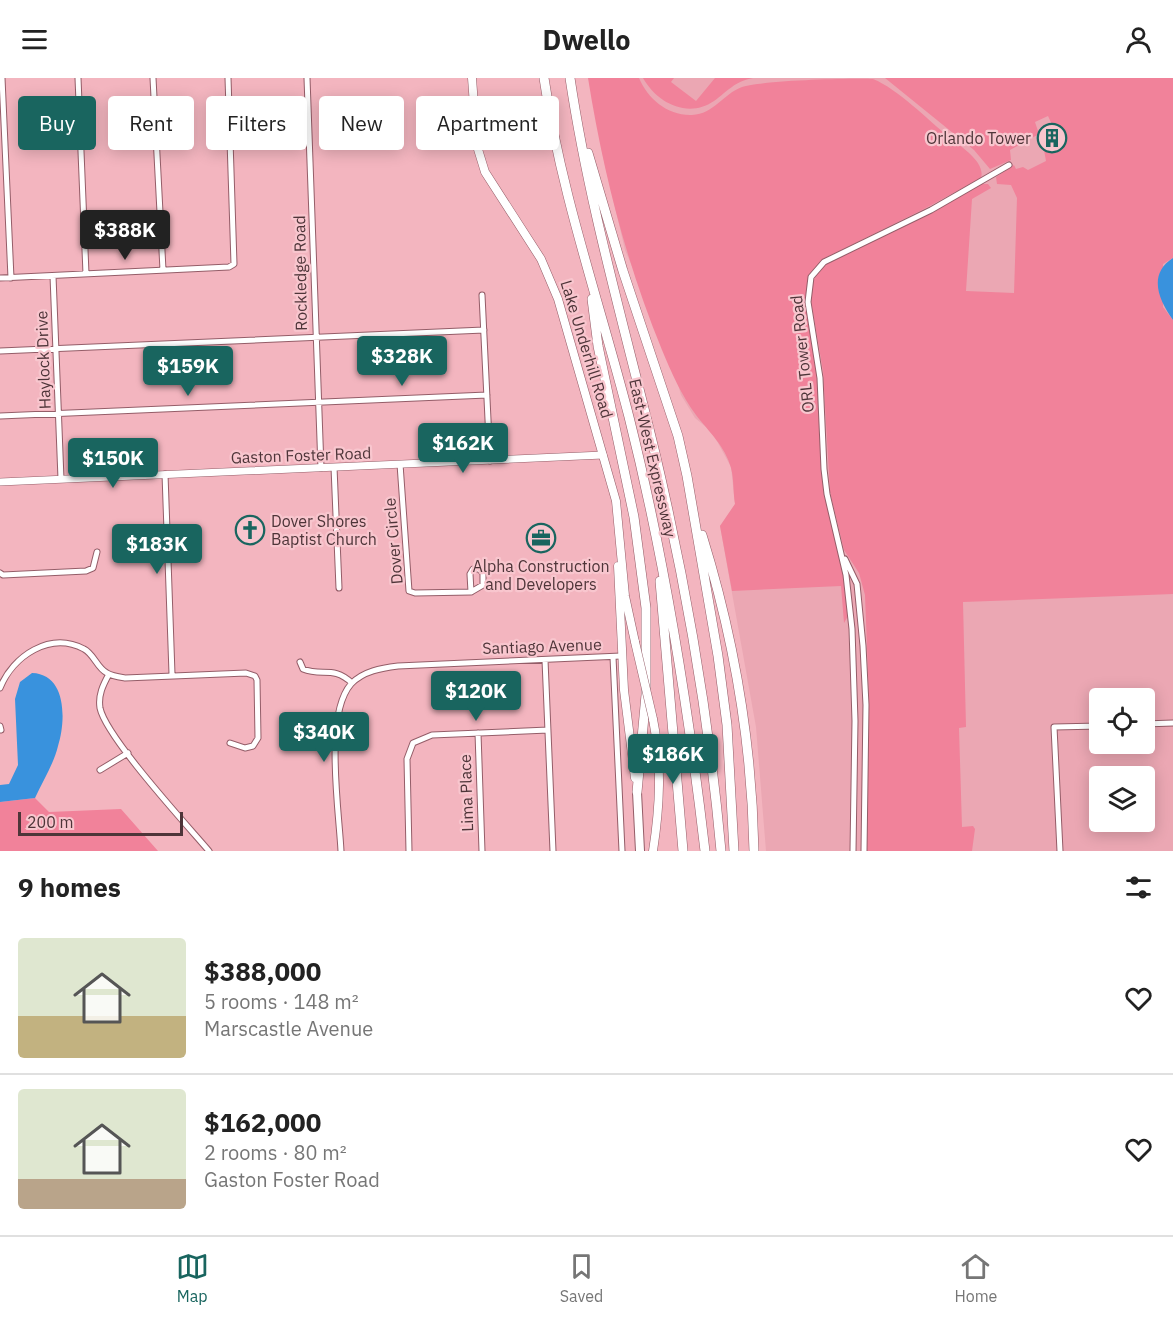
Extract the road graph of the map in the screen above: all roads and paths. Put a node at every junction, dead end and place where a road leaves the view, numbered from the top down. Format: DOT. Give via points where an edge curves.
graph roads {
  1 [pos="2,78"];
  2 [pos="78,78"];
  3 [pos="153,78"];
  4 [pos="228,78"];
  5 [pos="307,78"];
  6 [pos="472,78"];
  7 [pos="544,78"];
  8 [pos="570,78"];
  9 [pos="576,117"];
  10 [pos="1010,165"];
  11 [pos="163,270"];
  12 [pos="86,274"];
  13 [pos="53,276"];
  14 [pos="0,278"];
  15 [pos="11,278"];
  16 [pos="592,287"];
  17 [pos="482,295"];
  18 [pos="484,330"];
  19 [pos="315,338"];
  20 [pos="56,349"];
  21 [pos="0,351"];
  22 [pos="487,395"];
  23 [pos="318,402"];
  24 [pos="58,414"];
  25 [pos="0,416"];
  26 [pos="603,455"];
  27 [pos="490,461"];
  28 [pos="400,464"];
  29 [pos="334,467"];
  30 [pos="321,468"];
  31 [pos="165,474"];
  32 [pos="61,479"];
  33 [pos="0,482"];
  34 [pos="692,500"];
  35 [pos="615,501"];
  36 [pos="840,549"];
  37 [pos="96,552"];
  38 [pos="660,558"];
  39 [pos="0,573"];
  40 [pos="339,588"];
  41 [pos="471,592"];
  42 [pos="861,628"];
  43 [pos="852,629"];
  44 [pos="617,657"];
  45 [pos="545,660"];
  46 [pos="300,662"];
  47 [pos="109,674"];
  48 [pos="172,674"];
  49 [pos="352,683"];
  50 [pos="0,688"];
  51 [pos="1173,723"];
  52 [pos="1155,724"];
  53 [pos="1089,726"];
  54 [pos="548,730"];
  55 [pos="478,733"];
  56 [pos="230,743"];
  57 [pos="855,750"];
  58 [pos="866,750"];
  59 [pos="128,753"];
  60 [pos="100,770"];
  61 [pos="637,792"];
  62 [pos="209,851"];
  63 [pos="341,851"];
  64 [pos="409,851"];
  65 [pos="482,851"];
  66 [pos="554,851"];
  67 [pos="622,851"];
  68 [pos="640,851"];
  69 [pos="653,851"];
  70 [pos="683,851"];
  71 [pos="705,851"];
  72 [pos="721,851"];
  73 [pos="734,851"];
  74 [pos="754,851"];
  75 [pos="853,851"];
  76 [pos="864,851"];
  77 [pos="1060,851"];
  1 -- 15 [label="street"];
  2 -- 12 [label="street"];
  3 -- 11 [label="street"];
  4 -- 11 [label="street" via="235,260 229,267"];
  5 -- 19 [label="street, Rockledge Road"];
  6 -- 26 [label="main road, Lake Underhill Road" via="476,137 485,172 551,280"];
  7 -- 16 [label="highway, East-West Expressway"];
  8 -- 9 [label="highway, East-West Expressway"];
  9 -- 34 [label="highway" via="678,436"];
  9 -- 72 [label="highway, East-West Expressway" via="679,569 709,749"];
  10 -- 36 [label="street, ORL Tower Road" via="931,210 824,262 811,277 808,302 820,378 824,469"];
  11 -- 12 [label="street"];
  12 -- 13 [label="street"];
  13 -- 15 [label="street"];
  13 -- 20 [label="street, Haylock Drive"];
  14 -- 15 [label="street"];
  16 -- 38 [label="highway, East-West Expressway" via="628,417"];
  16 -- 61 [label="highway" via="592,318 634,517 646,608 646,695"];
  17 -- 18 [label="street"];
  18 -- 19 [label="street"];
  18 -- 22 [label="street"];
  19 -- 20 [label="street"];
  19 -- 23 [label="street, Rockledge Road"];
  20 -- 21 [label="street"];
  20 -- 24 [label="street, Haylock Drive"];
  22 -- 23 [label="street"];
  22 -- 27 [label="street"];
  23 -- 24 [label="street"];
  23 -- 30 [label="street, Rockledge Road"];
  24 -- 25 [label="street"];
  24 -- 32 [label="street, Haylock Drive"];
  26 -- 27 [label="street, Gaston Foster Road"];
  26 -- 35 [label="main road, Lake Underhill Road"];
  27 -- 28 [label="street, Gaston Foster Road"];
  28 -- 29 [label="street, Gaston Foster Road"];
  28 -- 41 [label="street, Dover Circle" via="409,591"];
  29 -- 30 [label="street, Gaston Foster Road"];
  29 -- 40 [label="street"];
  30 -- 31 [label="street, Gaston Foster Road"];
  31 -- 32 [label="street, Gaston Foster Road"];
  31 -- 48 [label="street"];
  32 -- 33 [label="street, Gaston Foster Road"];
  34 -- 73 [label="highway" via="727,725"];
  34 -- 74 [label="highway" via="721,594 737,679 751,772"];
  35 -- 44 [label="main road, Lake Underhill Road"];
  35 -- 69 [label="main road, Lake Underhill Road, bridge" via="625,596 659,759 661,794"];
  36 -- 42 [label="street, ORL Tower Road" via="857,584"];
  36 -- 43 [label="street, ORL Tower Road"];
  37 -- 39 [label="street" via="93,568 86,571"];
  38 -- 70 [label="highway"];
  38 -- 71 [label="highway, East-West Expressway" via="686,706"];
  42 -- 43 [label="street"];
  42 -- 58 [label="street, ORL Tower Road"];
  43 -- 57 [label="street, ORL Tower Road"];
  44 -- 45 [label="street, Santiago Avenue"];
  44 -- 61 [label="main road, Lake Underhill Road"];
  44 -- 67 [label="street, Lake Underhill Road"];
  45 -- 49 [label="street, Santiago Avenue" via="398,666 367,674"];
  45 -- 54 [label="street"];
  46 -- 49 [label="street" via="303,669 329,670"];
  47 -- 48 [label="street" via="125,678"];
  47 -- 50 [label="street" via="86,649 58,643 29,652 11,666"];
  47 -- 59 [label="street" via="100,692 100,707"];
  48 -- 56 [label="street" via="255,676 258,738 253,746 245,748"];
  49 -- 63 [label="street" via="343,698 334,734"];
  51 -- 52 [label="street"];
  53 -- 77 [label="street" via="1054,727"];
  54 -- 55 [label="street"];
  54 -- 66 [label="street"];
  55 -- 64 [label="street" via="422,737 410,748"];
  55 -- 65 [label="street, Lima Place"];
  57 -- 58 [label="street"];
  57 -- 75 [label="street, ORL Tower Road"];
  58 -- 76 [label="street, ORL Tower Road"];
  59 -- 60 [label="street"];
  59 -- 62 [label="street"];
  61 -- 68 [label="main road, Lake Underhill Road"];
}
